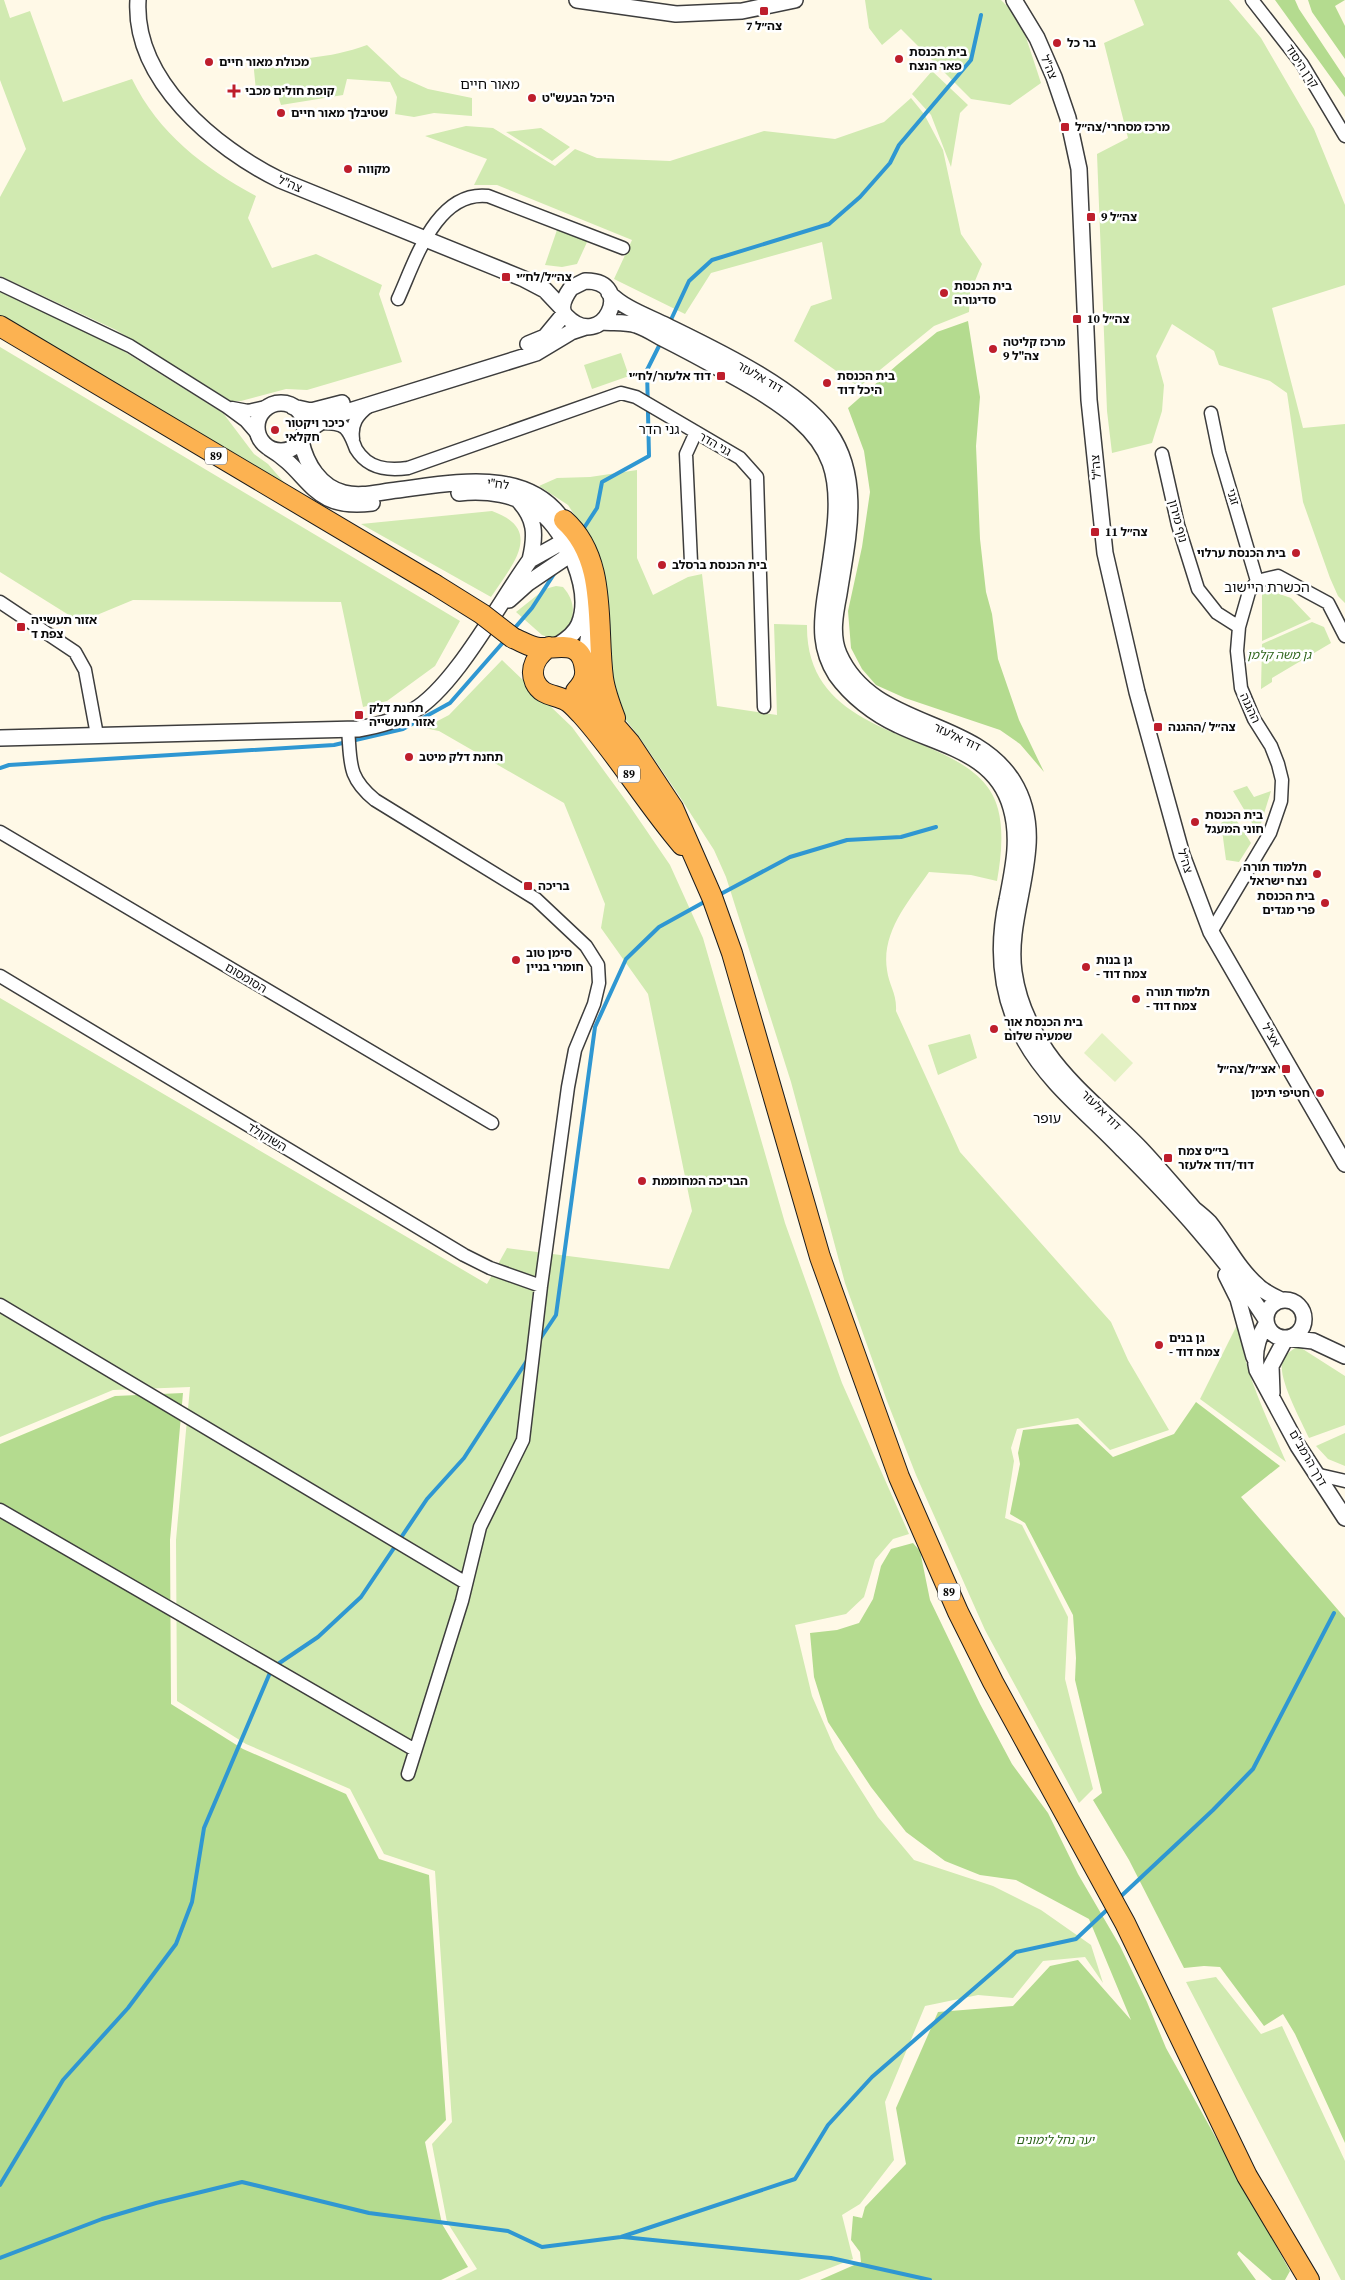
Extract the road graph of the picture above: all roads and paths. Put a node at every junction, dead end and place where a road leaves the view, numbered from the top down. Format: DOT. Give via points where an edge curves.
graph roads {
  1 [pos="138,0"];
  2 [pos="577,0"];
  3 [pos="795,0"];
  4 [pos="1014,0"];
  5 [pos="1252,0"];
  6 [pos="1345,136"];
  7 [pos="426,239"];
  8 [pos="623,248"];
  9 [pos="524,279"];
  10 [pos="0,284"];
  11 [pos="577,284"];
  12 [pos="610,293"];
  13 [pos="398,299"];
  14 [pos="563,311"];
  15 [pos="603,322"];
  16 [pos="0,326"];
  17 [pos="586,327"];
  18 [pos="274,405"];
  19 [pos="370,405"];
  20 [pos="227,407"];
  21 [pos="293,407"];
  22 [pos="1211,413"];
  23 [pos="318,423"];
  24 [pos="696,432"];
  25 [pos="259,436"];
  26 [pos="302,437"];
  27 [pos="353,439"];
  28 [pos="269,448"];
  29 [pos="1162,454"];
  30 [pos="517,499"];
  31 [pos="564,520"];
  32 [pos="570,546"];
  33 [pos="530,560"];
  34 [pos="691,562"];
  35 [pos="548,570"];
  36 [pos="1257,581"];
  37 [pos="579,583"];
  38 [pos="0,602"];
  39 [pos="495,613"];
  40 [pos="1239,627"];
  41 [pos="1345,636"];
  42 [pos="513,638"];
  43 [pos="553,646"];
  44 [pos="533,666"];
  45 [pos="584,672"];
  46 [pos="556,697"];
  47 [pos="764,707"];
  48 [pos="348,729"];
  49 [pos="96,735"];
  50 [pos="623,736"];
  51 [pos="0,738"];
  52 [pos="0,832"];
  53 [pos="695,859"];
  54 [pos="1211,932"];
  55 [pos="0,976"];
  56 [pos="492,1122"];
  57 [pos="1345,1164"];
  58 [pos="1198,1232"];
  59 [pos="541,1286"];
  60 [pos="1281,1300"];
  61 [pos="0,1305"];
  62 [pos="1304,1317"];
  63 [pos="1266,1321"];
  64 [pos="1286,1338"];
  65 [pos="1345,1352"];
  66 [pos="1345,1356"];
  67 [pos="1255,1359"];
  68 [pos="1272,1397"];
  69 [pos="1316,1474"];
  70 [pos="1345,1481"];
  71 [pos="0,1510"];
  72 [pos="1345,1518"];
  73 [pos="466,1583"];
  74 [pos="415,1750"];
  75 [pos="408,1774"];
  76 [pos="1308,2280"];
  1 -- 7 [label="street, צה\"ל" via="139,30 155,69 187,113 218,142 280,180"];
  2 -- 3 [label="street" via="676,14 742,11"];
  4 -- 54 [label="street, צה\"ל" via="1037,38 1054,77 1068,118 1079,169 1089,400 1105,553 1137,692 1182,855"];
  5 -- 6 [label="street, קרן היסוד" via="1302,64"];
  7 -- 8 [label="street" via="442,212 480,195"];
  7 -- 9 [label="street, צה\"ל"];
  7 -- 13 [label="street"];
  9 -- 11 [label="street, צה\"ל" via="550,285"];
  9 -- 14 [label="street, צה\"ל" via="545,290"];
  10 -- 20 [label="street" via="112,336"];
  11 -- 12 [label="street" via="593,281"];
  11 -- 14 [label="street" via="566,294"];
  12 -- 15 [label="street" via="612,308"];
  12 -- 60 [label="street, דוד אלעזר" via="625,306 778,386 829,431 846,468 850,490 849,530 834,627 839,653 856,680 881,701 905,715 961,736 992,756 1004,768 1022,799 1027,817 1028,850 1012,954 1017,988 1035,1033 1058,1067 1208,1221 1246,1273 1259,1287"];
  14 -- 17 [label="street" via="574,323"];
  14 -- 21 [label="street" via="545,337 532,343 325,408 311,411"];
  15 -- 17 [label="street"];
  15 -- 58 [label="street, דוד אלעזר" via="637,325 680,347 771,397 794,414 818,439 834,471 837,491 836,528 821,626 827,658 847,688 874,711 900,726 970,755 994,776 1010,804 1016,834 1000,954 1005,992 1016,1021 1028,1046 1049,1076 1124,1150"];
  16 -- 42 [label="highway, 89, bridge" via="434,584"];
  17 -- 19 [label="street" via="536,352"];
  18 -- 20 [label="street" via="248,411"];
  18 -- 21 [label="street"];
  18 -- 25 [label="street" via="267,408 258,420"];
  19 -- 23 [label="street"];
  19 -- 27 [label="street" via="354,421"];
  20 -- 25 [label="street"];
  21 -- 26 [label="street" via="303,418"];
  22 -- 36 [label="street, זגני" via="1219,452"];
  23 -- 26 [label="street"];
  23 -- 27 [label="street" via="339,425"];
  24 -- 27 [label="street, גני הדר" via="636,397 621,393 408,468 377,468 363,458"];
  24 -- 34 [label="street" via="686,454"];
  24 -- 47 [label="street, גני הדר" via="740,458 757,478"];
  25 -- 28 [label="street"];
  26 -- 28 [label="street" via="290,449"];
  26 -- 31 [label="street, לח\"י" via="307,460 317,477 342,493 363,494 486,481 510,484 533,494"];
  28 -- 30 [label="street, לח\"י" via="285,458 317,493 338,504 355,505 470,492 494,493"];
  29 -- 40 [label="street, נוף מירון" via="1178,525 1198,589 1217,613"];
  30 -- 32 [label="street, לח\"י" via="549,520"];
  30 -- 33 [label="street" via="527,509 534,527"];
  31 -- 32 [label="street, לח\"י"];
  31 -- 50 [label="highway" via="575,530 593,572 601,620 604,686"];
  32 -- 33 [label="street"];
  32 -- 35 [label="street"];
  32 -- 37 [label="street, לח\"י"];
  32 -- 45 [label="street, לח\"י" via="588,572 592,595"];
  33 -- 39 [label="street"];
  35 -- 37 [label="street" via="564,573"];
  35 -- 39 [label="street" via="528,583"];
  36 -- 40 [label="street, ההגנה" via="1249,592"];
  36 -- 41 [label="street" via="1278,576 1328,603"];
  37 -- 43 [label="street, לח\"י" via="580,623 568,639"];
  38 -- 49 [label="street" via="78,657 85,670"];
  39 -- 48 [label="street" via="447,679 428,699 412,711 389,721"];
  40 -- 54 [label="street, ההגנה" via="1241,688 1278,764 1282,780 1281,801 1270,833"];
  42 -- 43 [label="highway, 89" via="538,648"];
  42 -- 44 [label="highway, 89"];
  43 -- 44 [label="highway" via="542,652"];
  43 -- 45 [label="highway, 89" via="574,650"];
  44 -- 46 [label="highway, 89" via="540,690"];
  45 -- 46 [label="highway" via="573,694"];
  45 -- 50 [label="highway, 89" via="584,686 590,697"];
  46 -- 53 [label="highway, 89" via="566,700 604,739 666,826"];
  48 -- 49 [label="street"];
  48 -- 59 [label="street" via="352,772 362,790 536,900 586,946 598,965 599,983 575,1050 569,1078"];
  49 -- 51 [label="street"];
  50 -- 53 [label="highway, 89" via="673,808"];
  52 -- 56 [label="street, הסומסום"];
  53 -- 76 [label="highway, 89" via="732,953 820,1257 877,1417 926,1539 993,1682 1125,1923 1247,2176"];
  54 -- 57 [label="street, אצ\"ל"];
  55 -- 59 [label="street, השוקולד" via="464,1255"];
  58 -- 63 [label="street, דוד אלעזר" via="1251,1296"];
  58 -- 67 [label="street, דרך הרמב\"ם" via="1220,1263 1238,1299"];
  59 -- 73 [label="street" via="523,1440 480,1527"];
  60 -- 62 [label="street" via="1294,1301"];
  60 -- 63 [label="street" via="1269,1307"];
  61 -- 73 [label="street"];
  62 -- 64 [label="street" via="1301,1330"];
  62 -- 65 [label="street" via="1313,1330"];
  63 -- 64 [label="street" via="1273,1335"];
  63 -- 67 [label="street"];
  64 -- 66 [label="street" via="1314,1341"];
  64 -- 68 [label="street, דרך הרמב\"ם" via="1270,1366"];
  67 -- 68 [label="street, דרך הרמב\"ם" via="1257,1370"];
  68 -- 69 [label="street, דרך הרמב\"ם"];
  69 -- 70 [label="street"];
  69 -- 72 [label="street, דרך הרמב\"ם"];
  71 -- 74 [label="street"];
  73 -- 74 [label="street"];
  74 -- 75 [label="street"];
}
